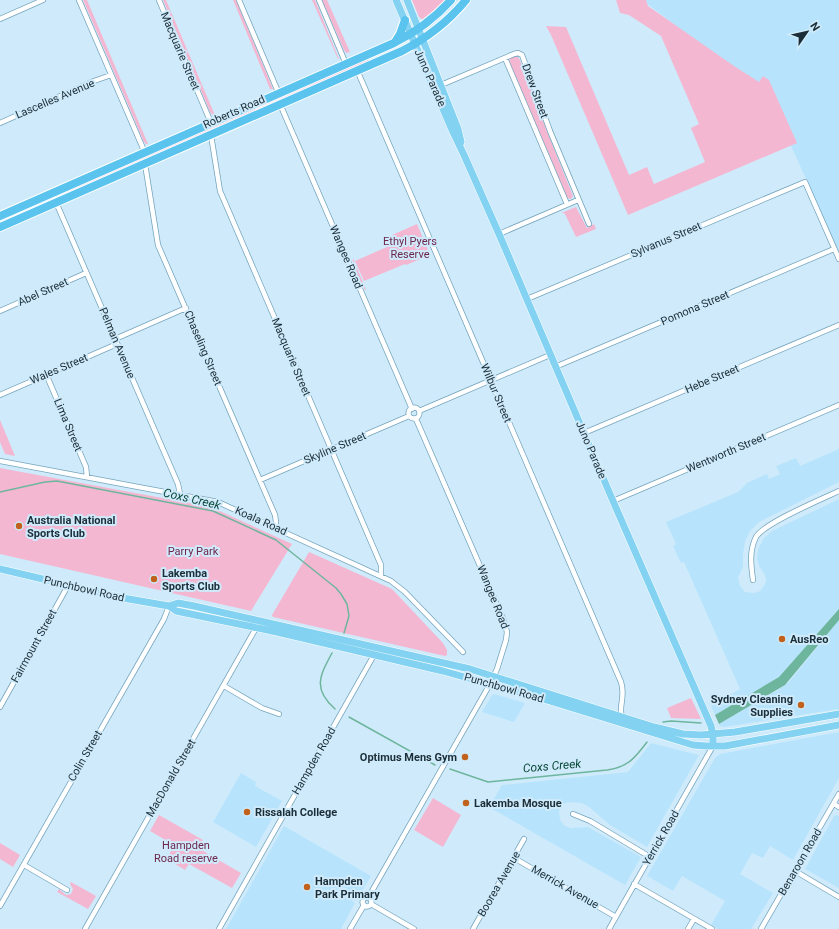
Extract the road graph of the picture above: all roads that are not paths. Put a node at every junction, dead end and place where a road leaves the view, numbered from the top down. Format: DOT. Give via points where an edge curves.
graph roads {
  1 [pos="43,0"];
  2 [pos="79,0"];
  3 [pos="159,0"];
  4 [pos="239,0"];
  5 [pos="319,0"];
  6 [pos="396,0"];
  7 [pos="407,0"];
  8 [pos="451,0"];
  9 [pos="466,0"];
  10 [pos="0,19"];
  11 [pos="405,20"];
  12 [pos="419,28"];
  13 [pos="411,34"];
  14 [pos="423,39"];
  15 [pos="394,43"];
  16 [pos="415,44"];
  17 [pos="505,58"];
  18 [pos="346,64"];
  19 [pos="357,70"];
  20 [pos="111,75"];
  21 [pos="441,85"];
  22 [pos="279,94"];
  23 [pos="280,104"];
  24 [pos="0,123"];
  25 [pos="211,123"];
  26 [pos="211,135"];
  27 [pos="145,153"];
  28 [pos="464,154"];
  29 [pos="145,164"];
  30 [pos="52,193"];
  31 [pos="578,200"];
  32 [pos="56,203"];
  33 [pos="567,204"];
  34 [pos="0,216"];
  35 [pos="589,224"];
  36 [pos="0,227"];
  37 [pos="499,234"];
  38 [pos="834,249"];
  39 [pos="839,260"];
  40 [pos="86,273"];
  41 [pos="527,299"];
  42 [pos="186,308"];
  43 [pos="0,311"];
  44 [pos="839,325"];
  45 [pos="116,342"];
  46 [pos="550,355"];
  47 [pos="555,367"];
  48 [pos="46,374"];
  49 [pos="491,380"];
  50 [pos="0,395"];
  51 [pos="839,405"];
  52 [pos="412,409"];
  53 [pos="419,412"];
  54 [pos="410,416"];
  55 [pos="416,419"];
  56 [pos="584,433"];
  57 [pos="331,450"];
  58 [pos="0,461"];
  59 [pos="87,477"];
  60 [pos="260,480"];
  61 [pos="839,491"];
  62 [pos="180,494"];
  63 [pos="613,500"];
  64 [pos="275,528"];
  65 [pos="0,569"];
  66 [pos="381,576"];
  67 [pos="753,580"];
  68 [pos="67,585"];
  69 [pos="168,606"];
  70 [pos="256,628"];
  71 [pos="463,652"];
  72 [pos="374,655"];
  73 [pos="494,676"];
  74 [pos="490,684"];
  75 [pos="224,686"];
  76 [pos="0,706"];
  77 [pos="279,714"];
  78 [pos="839,714"];
  79 [pos="622,717"];
  80 [pos="839,725"];
  81 [pos="713,735"];
  82 [pos="713,746"];
  83 [pos="839,794"];
  84 [pos="834,804"];
  85 [pos="839,807"];
  86 [pos="573,814"];
  87 [pos="524,839"];
  88 [pos="650,857"];
  89 [pos="514,858"];
  90 [pos="24,864"];
  91 [pos="795,871"];
  92 [pos="634,884"];
  93 [pos="67,890"];
  94 [pos="839,896"];
  95 [pos="368,898"];
  96 [pos="371,904"];
  97 [pos="364,905"];
  98 [pos="0,906"];
  99 [pos="616,917"];
  100 [pos="694,919"];
  101 [pos="85,929"];
  102 [pos="219,929"];
  103 [pos="350,929"];
  104 [pos="414,929"];
  105 [pos="473,929"];
  106 [pos="609,929"];
  107 [pos="688,929"];
  108 [pos="712,929"];
  109 [pos="761,929"];
  1 -- 10 [label="street"];
  2 -- 20 [label="street"];
  3 -- 25 [label="street, Macquarie Street"];
  4 -- 22 [label="street"];
  5 -- 18 [label="street"];
  6 -- 11 [label="main road, Juno Parade"];
  7 -- 12 [label="main road, Juno Parade"];
  8 -- 12 [label="highway, Roberts Road"];
  9 -- 14 [label="highway, Roberts Road" via="444,23"];
  11 -- 13 [label="main road, Juno Parade"];
  11 -- 15 [label="highway"];
  12 -- 13 [label="highway, Roberts Road"];
  12 -- 14 [label="main road, Juno Parade"];
  13 -- 15 [label="highway, Roberts Road"];
  13 -- 16 [label="main road, Juno Parade"];
  14 -- 16 [label="highway, Roberts Road"];
  14 -- 21 [label="main road, Juno Parade"];
  15 -- 18 [label="highway, Roberts Road"];
  16 -- 19 [label="highway, Roberts Road"];
  16 -- 28 [label="main road, Juno Parade"];
  17 -- 21 [label="street"];
  17 -- 31 [label="street, Drew Street" via="516,53 523,57"];
  17 -- 33 [label="street, Drew Street"];
  18 -- 22 [label="highway, Roberts Road"];
  19 -- 23 [label="highway, Roberts Road"];
  19 -- 49 [label="street, Wilbur Street"];
  20 -- 24 [label="street, Lascelles Avenue"];
  20 -- 27 [label="street"];
  21 -- 28 [label="main road, Juno Parade" via="458,129"];
  22 -- 25 [label="highway, Roberts Road"];
  23 -- 26 [label="highway, Roberts Road"];
  23 -- 52 [label="street, Wangee Road"];
  25 -- 27 [label="highway, Roberts Road"];
  26 -- 29 [label="highway, Roberts Road"];
  26 -- 57 [label="street, Macquarie Street" via="220,191"];
  27 -- 30 [label="highway, Roberts Road"];
  28 -- 37 [label="main road, Juno Parade"];
  29 -- 32 [label="highway, Roberts Road"];
  29 -- 42 [label="street, Chaseling Street" via="157,242"];
  30 -- 32 [label="street, Pelman Avenue"];
  30 -- 34 [label="highway, Roberts Road"];
  31 -- 33 [label="street"];
  31 -- 35 [label="street, Drew Street"];
  32 -- 36 [label="highway, Roberts Road"];
  32 -- 40 [label="street, Pelman Avenue"];
  33 -- 37 [label="street"];
  37 -- 41 [label="main road, Juno Parade"];
  38 -- 39 [label="street"];
  38 -- 41 [label="street, Sylvanus Street" via="805,182"];
  38 -- 47 [label="street, Pomona Street"];
  40 -- 43 [label="street, Abel Street"];
  40 -- 45 [label="street, Pelman Avenue"];
  41 -- 46 [label="main road, Juno Parade"];
  42 -- 45 [label="street, Wales Street"];
  42 -- 60 [label="street, Chaseling Street"];
  44 -- 56 [label="street, Hebe Street"];
  45 -- 48 [label="street, Wales Street"];
  45 -- 62 [label="street, Pelman Avenue" via="178,484"];
  46 -- 47 [label="main road, Juno Parade"];
  46 -- 49 [label="street"];
  47 -- 56 [label="main road, Juno Parade"];
  48 -- 50 [label="street, Wales Street"];
  48 -- 59 [label="street, Lima Street" via="86,467"];
  49 -- 53 [label="street"];
  49 -- 79 [label="street, Wilbur Street" via="621,682 624,691"];
  51 -- 63 [label="street, Wentworth Street"];
  52 -- 53 [label="street"];
  52 -- 54 [label="street"];
  53 -- 55 [label="street"];
  54 -- 55 [label="street"];
  54 -- 57 [label="street, Skyline Street"];
  55 -- 73 [label="street, Wangee Road" via="506,627 506,640"];
  56 -- 63 [label="main road, Juno Parade"];
  57 -- 60 [label="street, Skyline Street"];
  57 -- 66 [label="street, Macquarie Street" via="381,565"];
  58 -- 59 [label="street, Koala Road"];
  59 -- 62 [label="street, Koala Road"];
  60 -- 64 [label="street, Chaseling Street" via="276,518"];
  61 -- 67 [label="street" via="760,531 751,552"];
  62 -- 64 [label="street, Koala Road" via="218,502"];
  63 -- 81 [label="main road, Juno Parade"];
  64 -- 66 [label="street, Koala Road"];
  65 -- 68 [label="main road, Punchbowl Road"];
  66 -- 71 [label="street, Koala Road" via="406,592"];
  68 -- 69 [label="main road, Punchbowl Road"];
  68 -- 76 [label="street, Fairmount Street"];
  69 -- 70 [label="main road, Punchbowl Road" via="176,611"];
  69 -- 73 [label="main road, Punchbowl Road" via="178,603 194,606"];
  69 -- 90 [label="street, Colin Street" via="160,626"];
  70 -- 72 [label="main road, Punchbowl Road"];
  70 -- 75 [label="street, MacDonald Street"];
  72 -- 74 [label="main road, Punchbowl Road"];
  72 -- 102 [label="street, Hampden Road"];
  73 -- 74 [label="street, Wangee Road"];
  73 -- 79 [label="main road, Punchbowl Road"];
  74 -- 82 [label="main road, Punchbowl Road" via="687,743"];
  74 -- 95 [label="street, Wangee Road"];
  75 -- 77 [label="street" via="262,708"];
  75 -- 101 [label="street, MacDonald Street"];
  78 -- 81 [label="main road, Punchbowl Road"];
  79 -- 81 [label="main road, Punchbowl Road" via="673,732"];
  80 -- 82 [label="main road, Punchbowl Road"];
  81 -- 82 [label="main road, Juno Parade"];
  82 -- 88 [label="street, Yerrick Road"];
  83 -- 84 [label="street, Benaroon Road"];
  84 -- 85 [label="street"];
  84 -- 91 [label="street, Benaroon Road"];
  86 -- 88 [label="street" via="590,821"];
  87 -- 89 [label="street, Boorea Avenue"];
  88 -- 92 [label="street, Yerrick Road"];
  89 -- 99 [label="street, Merrick Avenue"];
  89 -- 105 [label="street, Boorea Avenue"];
  90 -- 93 [label="street"];
  90 -- 98 [label="street, Colin Street"];
  91 -- 94 [label="street"];
  91 -- 109 [label="street, Benaroon Road"];
  92 -- 99 [label="street, Yerrick Road"];
  92 -- 100 [label="street"];
  95 -- 96 [label="street"];
  95 -- 97 [label="street" via="363,900"];
  96 -- 97 [label="street"];
  96 -- 104 [label="street"];
  97 -- 103 [label="street"];
  99 -- 106 [label="street, Yerrick Road"];
  100 -- 107 [label="street"];
  100 -- 108 [label="street"];
}
